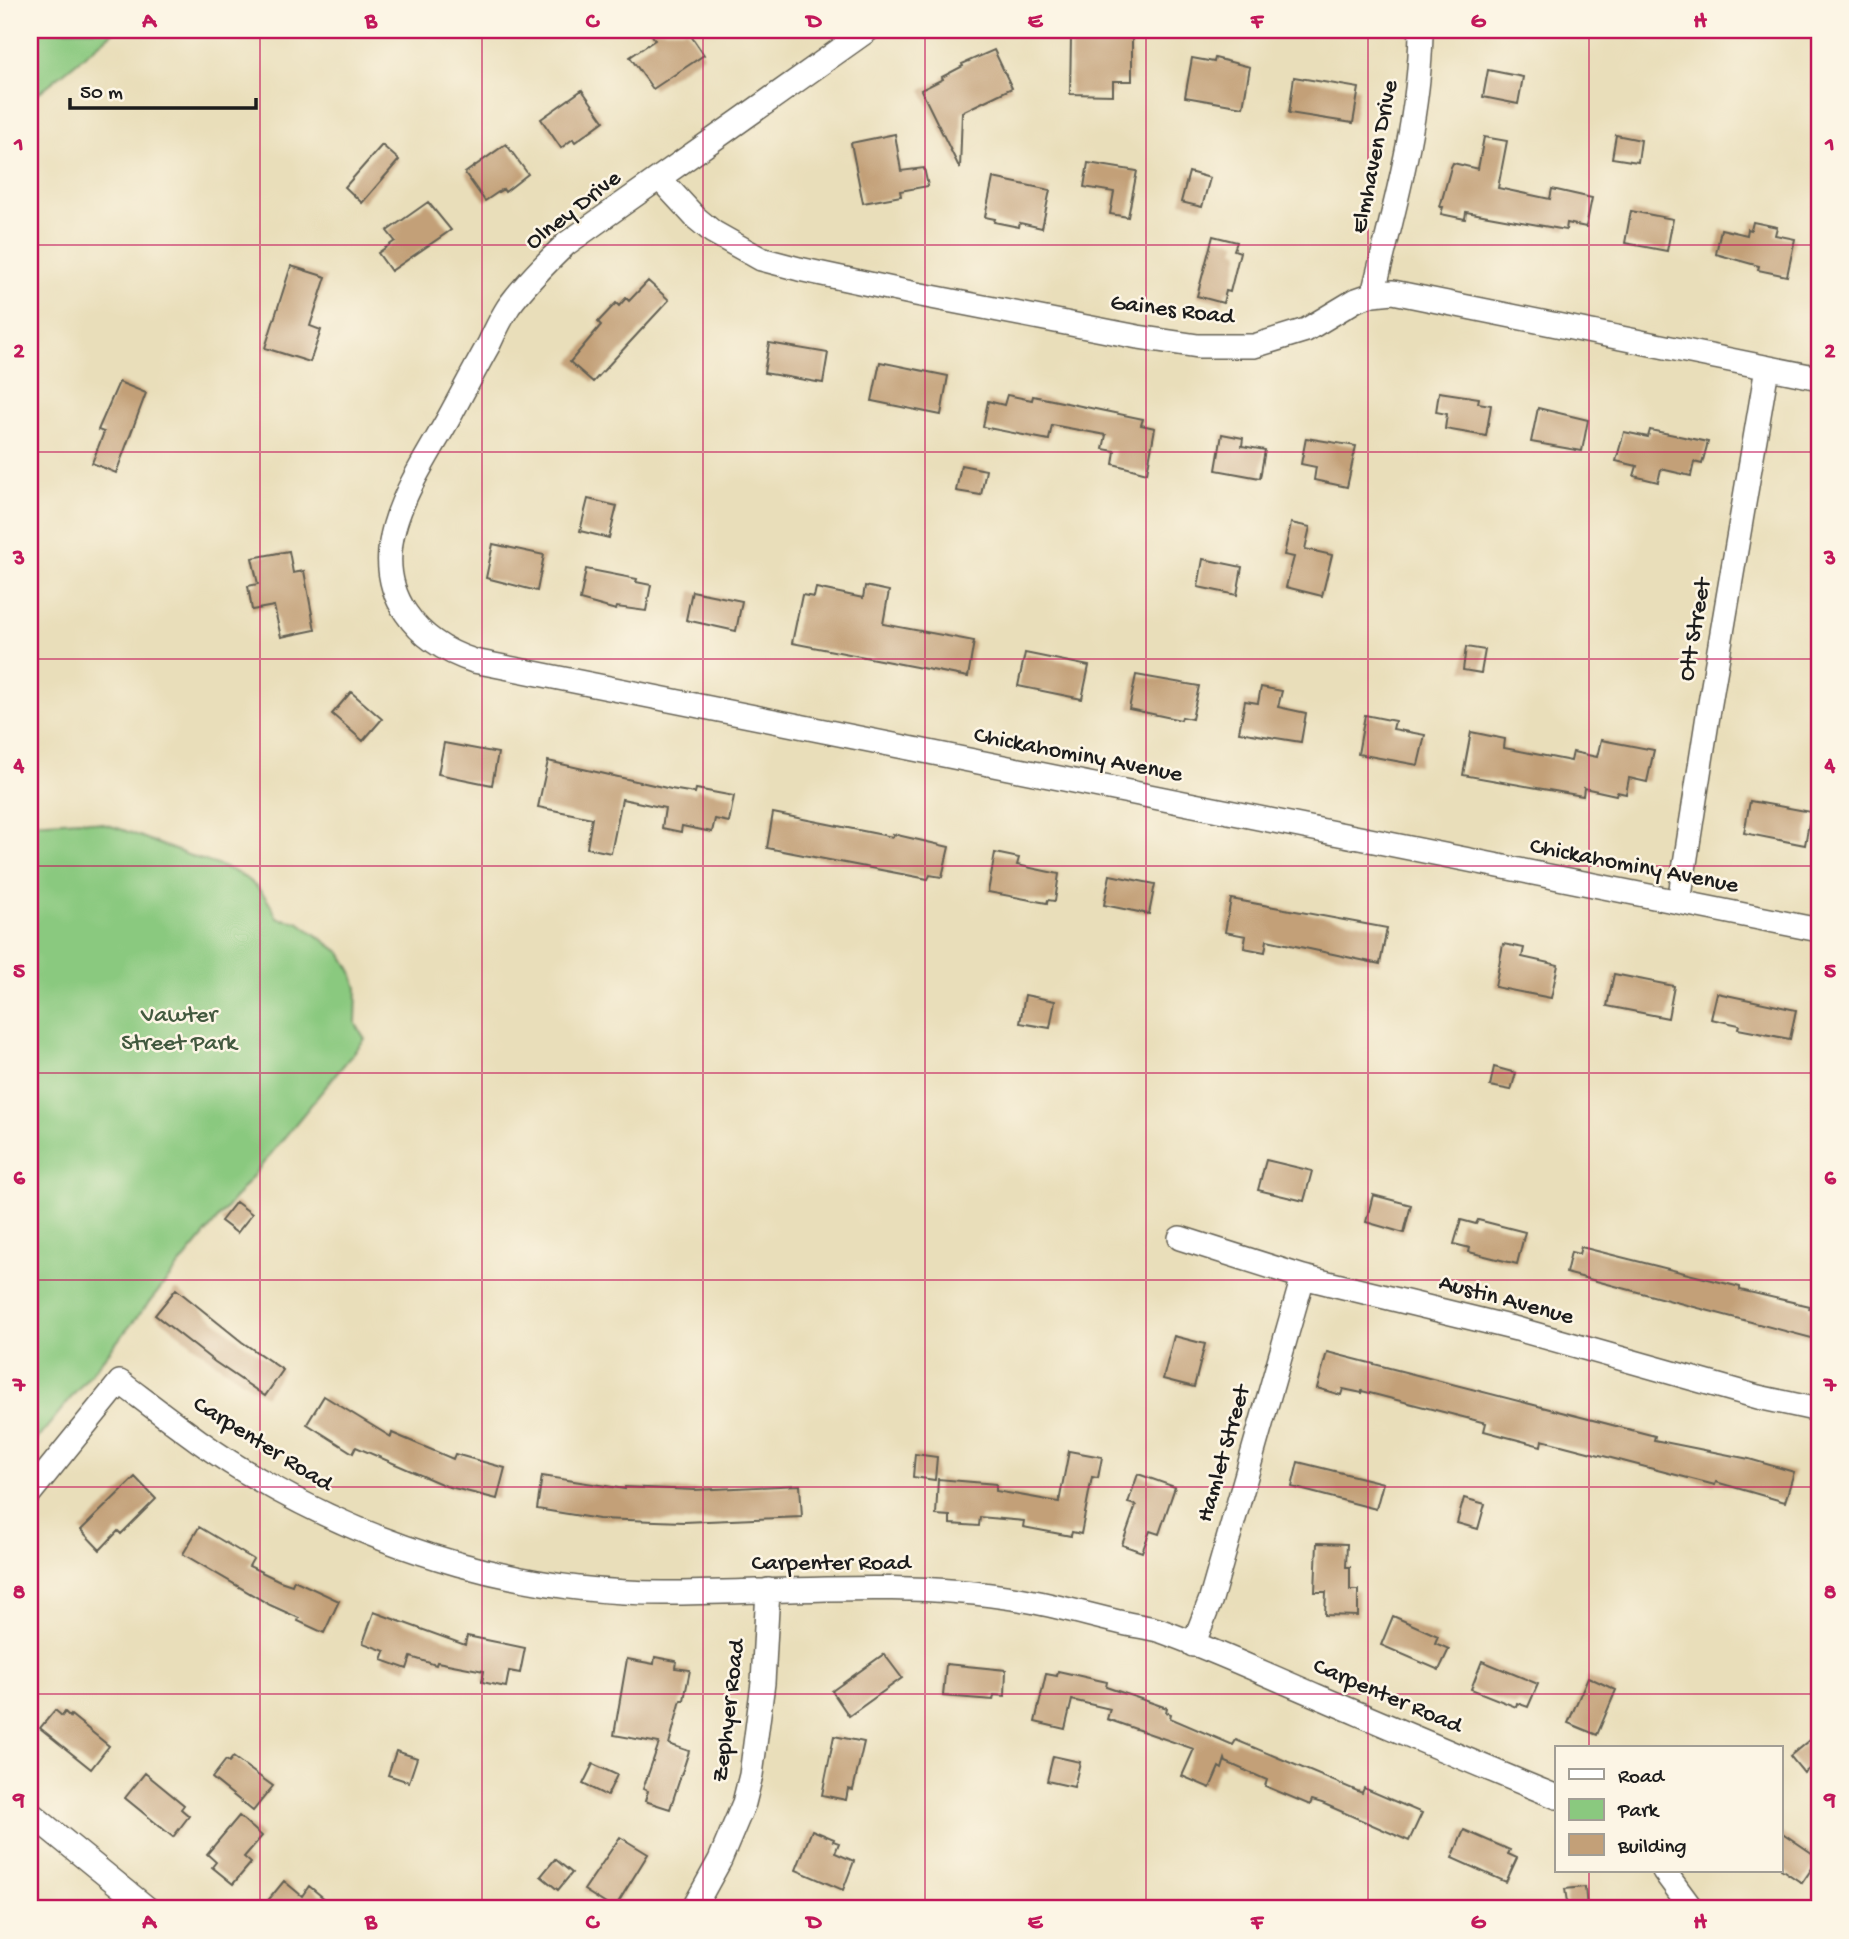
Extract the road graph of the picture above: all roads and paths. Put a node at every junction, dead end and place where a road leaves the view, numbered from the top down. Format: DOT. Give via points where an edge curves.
graph roads {
  1 [pos="868,30"];
  2 [pos="1419,30"];
  3 [pos="660,179"];
  4 [pos="1373,294"];
  5 [pos="1768,368"];
  6 [pos="1819,378"];
  7 [pos="390,552"];
  8 [pos="1679,902"];
  9 [pos="1819,930"];
  10 [pos="1180,1238"];
  11 [pos="1303,1277"];
  12 [pos="1819,1410"];
  13 [pos="30,1493"];
  14 [pos="768,1590"];
  15 [pos="1193,1645"];
  16 [pos="1555,1796"];
  17 [pos="30,1813"];
  18 [pos="1665,1872"];
  19 [pos="148,1909"];
  20 [pos="693,1909"];
  21 [pos="1692,1909"];
  1 -- 3 [label="street, Olney Drive"];
  2 -- 4 [label="street, Elmhaven Drive" via="1420,78 1414,114"];
  3 -- 4 [label="street, Gaines Road" via="713,232 761,258 1138,337 1198,346 1254,345 1306,330"];
  3 -- 7 [label="street, Olney Drive" via="566,244 508,308 408,494 390,540"];
  4 -- 5 [label="street, Gaines Road" via="1393,292"];
  5 -- 6 [label="street, Gaines Road"];
  5 -- 8 [label="street, Ott Street"];
  7 -- 8 [label="street, Chickahominy Avenue" via="391,582 412,623 454,655 474,661"];
  8 -- 9 [label="street, Chickahominy Avenue"];
  10 -- 11 [label="street, Austin Avenue"];
  11 -- 12 [label="street, Austin Avenue"];
  11 -- 15 [label="street, Hamlet Street" via="1211,1599"];
  13 -- 14 [label="street, Carpenter Road" via="120,1382 255,1478 327,1517 414,1550 486,1572 556,1586 672,1594"];
  14 -- 15 [label="street, Carpenter Road" via="939,1590 1017,1599 1158,1630"];
  14 -- 20 [label="street, Zephyer Road" via="763,1683 751,1775 720,1860"];
  15 -- 16 [label="street, Carpenter Road"];
  17 -- 19 [label="street"];
  18 -- 21 [label="street"];
}
